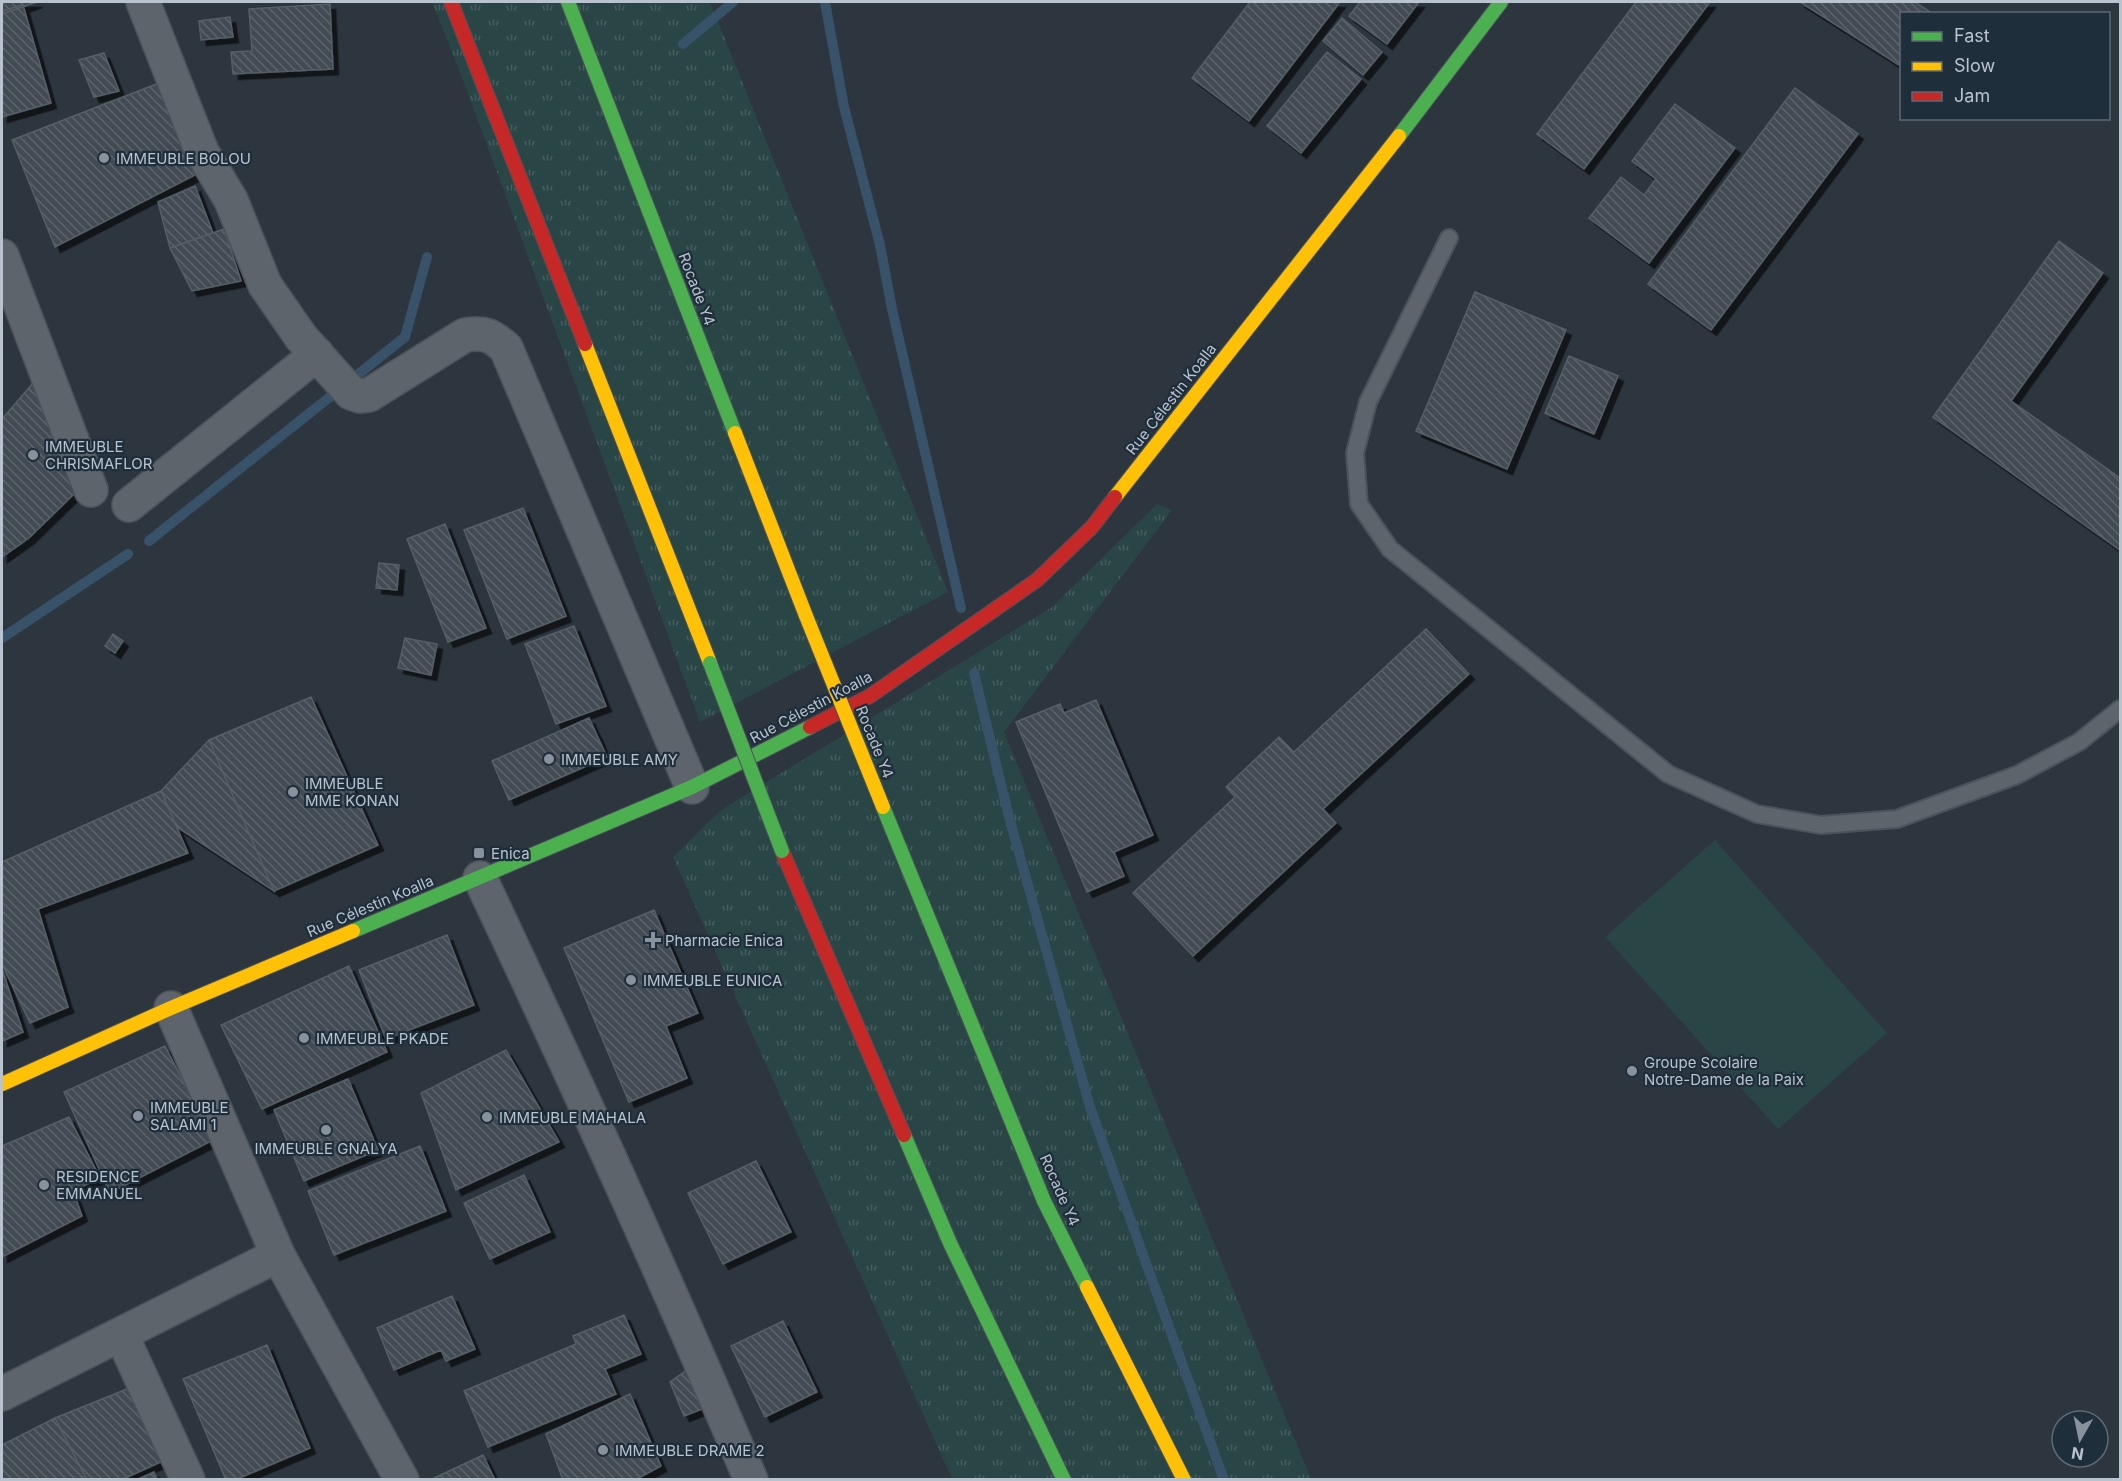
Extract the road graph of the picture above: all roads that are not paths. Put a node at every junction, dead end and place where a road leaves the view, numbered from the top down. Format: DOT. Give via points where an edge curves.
graph roads {
  1 [pos="143,2"];
  2 [pos="452,2"];
  3 [pos="568,2"];
  4 [pos="1501,2"];
  5 [pos="1449,238"];
  6 [pos="2,256"];
  7 [pos="317,354"];
  8 [pos="91,490"];
  9 [pos="129,505"];
  10 [pos="2121,709"];
  11 [pos="692,787"];
  12 [pos="480,878"];
  13 [pos="171,1008"];
  14 [pos="2,1084"];
  15 [pos="278,1255"];
  16 [pos="121,1334"];
  17 [pos="2,1394"];
  18 [pos="188,1479"];
  19 [pos="402,1479"];
  20 [pos="751,1479"];
  21 [pos="1064,1479"];
  22 [pos="1184,1479"];
  1 -- 7 [label="street" via="202,152 231,200 266,285"];
  2 -- 21 [label="main road, bridge" via="782,851 950,1243"];
  3 -- 22 [label="main road, Rocade Y4, bridge" via="806,616 1044,1201"];
  4 -- 11 [label="main road, Rue Célestin Koalla" via="1362,185 1092,526 1037,580 870,696"];
  5 -- 10 [label="lane" via="1368,402 1355,453 1359,504 1390,549 1668,774 1757,814 1821,825 1897,819 2018,775 2079,742"];
  6 -- 8 [label="street"];
  7 -- 9 [label="street"];
  7 -- 11 [label="street" via="351,393 360,396 369,395 465,335 493,337 506,348"];
  11 -- 12 [label="main road, Rue Célestin Koalla"];
  12 -- 13 [label="main road, Rue Célestin Koalla"];
  12 -- 20 [label="street" via="583,1097"];
  13 -- 14 [label="main road, Rue Célestin Koalla"];
  13 -- 15 [label="street"];
  15 -- 16 [label="street"];
  15 -- 19 [label="street"];
  16 -- 17 [label="street"];
  16 -- 18 [label="street"];
}
